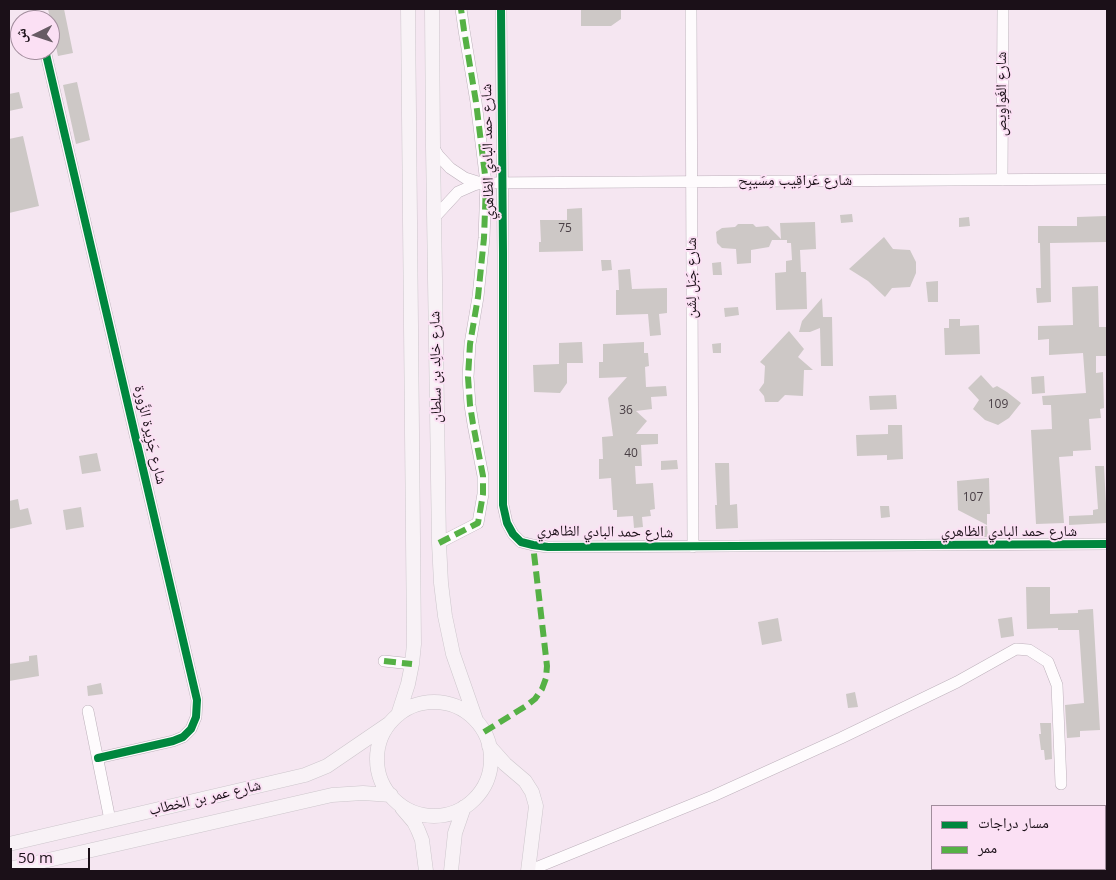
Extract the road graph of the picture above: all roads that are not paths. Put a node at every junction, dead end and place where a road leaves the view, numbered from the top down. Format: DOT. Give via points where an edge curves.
graph roads {
  1 [pos="408,9"];
  2 [pos="432,9"];
  3 [pos="461,9"];
  4 [pos="501,9"];
  5 [pos="692,9"];
  6 [pos="1003,9"];
  7 [pos="47,60"];
  8 [pos="433,148"];
  9 [pos="1107,179"];
  10 [pos="1002,180"];
  11 [pos="692,182"];
  12 [pos="484,183"];
  13 [pos="502,183"];
  14 [pos="434,218"];
  15 [pos="439,542"];
  16 [pos="1107,544"];
  17 [pos="693,547"];
  18 [pos="384,661"];
  19 [pos="412,664"];
  20 [pos="88,711"];
  21 [pos="394,719"];
  22 [pos="476,720"];
  23 [pos="490,746"];
  24 [pos="98,758"];
  25 [pos="1061,784"];
  26 [pos="394,799"];
  27 [pos="464,807"];
  28 [pos="110,820"];
  29 [pos="9,844"];
  30 [pos="9,869"];
  31 [pos="426,871"];
  32 [pos="451,871"];
  33 [pos="528,871"];
  1 -- 19 [label="main road, شارع خالِد بن سلطان"];
  2 -- 8 [label="main road, شارع خالِد بن سلطان"];
  3 -- 12 [label="street" via="476,102"];
  4 -- 13 [label="street, شارع حمد البادي الظاهري"];
  5 -- 11 [label="street, شارع جَبَل لِشَن"];
  6 -- 10 [label="street, شارع الغَواوِيص"];
  7 -- 24 [label="street, شارع جَزِيرة الزَّورة" via="197,700 196,717 183,737"];
  8 -- 12 [label="street, شارع عَراقِيب مِسَيبِح" via="457,173"];
  8 -- 14 [label="main road, شارع خالِد بن سلطان"];
  9 -- 10 [label="street, شارع عَراقِيب مِسَيبِح"];
  10 -- 11 [label="street, شارع عَراقِيب مِسَيبِح"];
  11 -- 13 [label="street, شارع عَراقِيب مِسَيبِح"];
  11 -- 17 [label="street, شارع جَبَل لِشَن"];
  12 -- 13 [label="street, شارع عَراقِيب مِسَيبِح"];
  12 -- 14 [label="street, شارع عَراقِيب مِسَيبِح" via="458,192"];
  12 -- 15 [label="street" via="484,238 468,377 483,494 478,523"];
  13 -- 17 [label="street, شارع حمد البادي الظاهري" via="503,505 507,523 521,542 548,547"];
  14 -- 15 [label="main road, شارع خالِد بن سلطان"];
  15 -- 22 [label="main road, شارع خالِد بن سلطان" via="444,616 453,654"];
  16 -- 17 [label="street, شارع حمد البادي الظاهري"];
  18 -- 19 [label="street"];
  19 -- 21 [label="main road, شارع خالِد بن سلطان"];
  20 -- 24 [label="street"];
  21 -- 22 [label="main road" via="412,706 429,702 446,703 462,709"];
  21 -- 26 [label="main road" via="382,737 378,752 382,782"];
  21 -- 28 [label="main road, شارع عمر بن الخطاب" via="327,766 305,775"];
  22 -- 23 [label="main road"];
  23 -- 27 [label="main road" via="489,774 484,787"];
  23 -- 33 [label="main road" via="532,792 536,806"];
  24 -- 28 [label="street"];
  25 -- 33 [label="street" via="1057,685 1048,662 1029,650 1016,649 957,682 841,738 713,796"];
  26 -- 27 [label="main road" via="410,811 431,816 452,813"];
  26 -- 30 [label="main road, شارع عمر بن الخطاب" via="363,793 332,795"];
  26 -- 31 [label="main road" via="418,830"];
  27 -- 32 [label="main road" via="455,833"];
  28 -- 29 [label="main road, شارع عمر بن الخطاب"];
}
